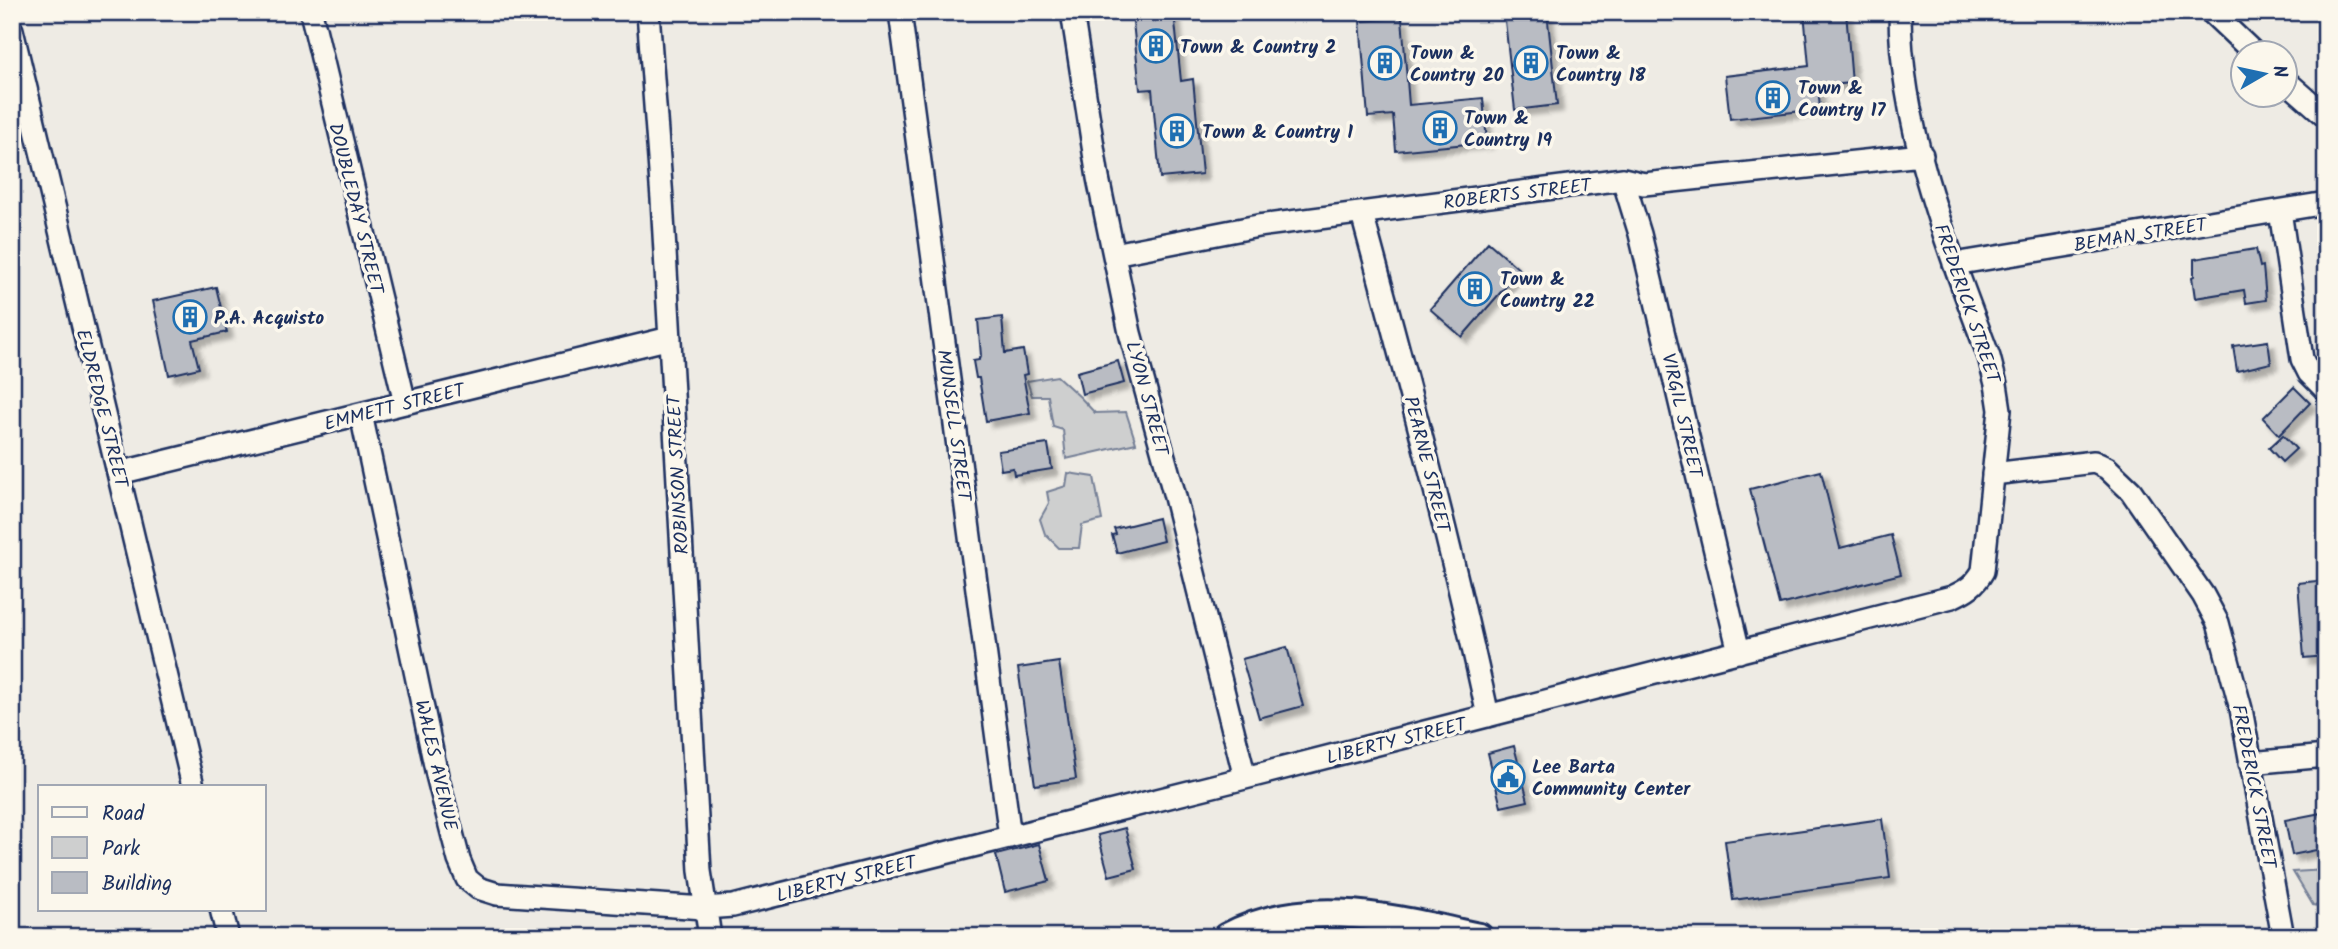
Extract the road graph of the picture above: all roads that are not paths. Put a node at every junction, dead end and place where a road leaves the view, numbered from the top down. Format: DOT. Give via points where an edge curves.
graph roads {
  1 [pos="311,12"];
  2 [pos="648,12"];
  3 [pos="900,12"];
  4 [pos="1072,12"];
  5 [pos="1900,12"];
  6 [pos="2211,12"];
  7 [pos="12,30"];
  8 [pos="2238,38"];
  9 [pos="2300,93"];
  10 [pos="2326,116"];
  11 [pos="1922,155"];
  12 [pos="1623,179"];
  13 [pos="2326,204"];
  14 [pos="2280,211"];
  15 [pos="1362,214"];
  16 [pos="1114,254"];
  17 [pos="1954,264"];
  18 [pos="670,338"];
  19 [pos="2326,390"];
  20 [pos="405,403"];
  21 [pos="361,414"];
  22 [pos="119,473"];
  23 [pos="1993,474"];
  24 [pos="1740,652"];
  25 [pos="1488,716"];
  26 [pos="2326,756"];
  27 [pos="2250,763"];
  28 [pos="1245,778"];
  29 [pos="193,785"];
  30 [pos="1010,837"];
  31 [pos="704,908"];
  32 [pos="222,911"];
  33 [pos="228,937"];
  34 [pos="710,937"];
  35 [pos="1227,937"];
  36 [pos="1479,937"];
  37 [pos="2283,937"];
  1 -- 20 [label="street, DOUBLEDAY STREET"];
  2 -- 18 [label="street, ROBINSON STREET"];
  3 -- 30 [label="street, MUNSELL STREET"];
  4 -- 16 [label="street, LYON STREET"];
  5 -- 11 [label="street, FREDERICK STREET" via="1910,101"];
  6 -- 8 [label="street"];
  7 -- 22 [label="street, ELDREDGE STREET"];
  9 -- 10 [label="street"];
  11 -- 12 [label="street, ROBERTS STREET" via="1644,184"];
  11 -- 17 [label="street, FREDERICK STREET"];
  12 -- 15 [label="street, ROBERTS STREET"];
  12 -- 24 [label="street, VIRGIL STREET"];
  13 -- 14 [label="street, BEMAN STREET"];
  14 -- 17 [label="street, BEMAN STREET"];
  14 -- 19 [label="street" via="2302,359"];
  15 -- 16 [label="street, ROBERTS STREET" via="1258,226"];
  15 -- 25 [label="street, PEARNE STREET" via="1466,611"];
  16 -- 28 [label="street, LYON STREET" via="1130,333"];
  17 -- 23 [label="street, FREDERICK STREET" via="1996,384 2000,410"];
  18 -- 20 [label="street, EMMETT STREET"];
  18 -- 31 [label="street, ROBINSON STREET"];
  20 -- 21 [label="street, EMMETT STREET"];
  21 -- 22 [label="street, EMMETT STREET"];
  21 -- 31 [label="street, WALES AVENUE" via="438,775 467,879 497,894"];
  22 -- 29 [label="street, ELDREDGE STREET"];
  23 -- 24 [label="street, LIBERTY STREET" via="1983,571 1967,590"];
  23 -- 27 [label="street, FREDERICK STREET" via="2094,462 2131,491 2218,623"];
  24 -- 25 [label="street, LIBERTY STREET"];
  25 -- 28 [label="street, LIBERTY STREET"];
  26 -- 27 [label="street"];
  27 -- 37 [label="street, FREDERICK STREET"];
  28 -- 30 [label="street, LIBERTY STREET"];
  30 -- 31 [label="street, LIBERTY STREET" via="733,906"];
  31 -- 34 [label="street, ROBINSON STREET"];
  32 -- 33 [label="street"];
  35 -- 36 [label="main road" via="1259,923 1320,912 1377,915"];
}
